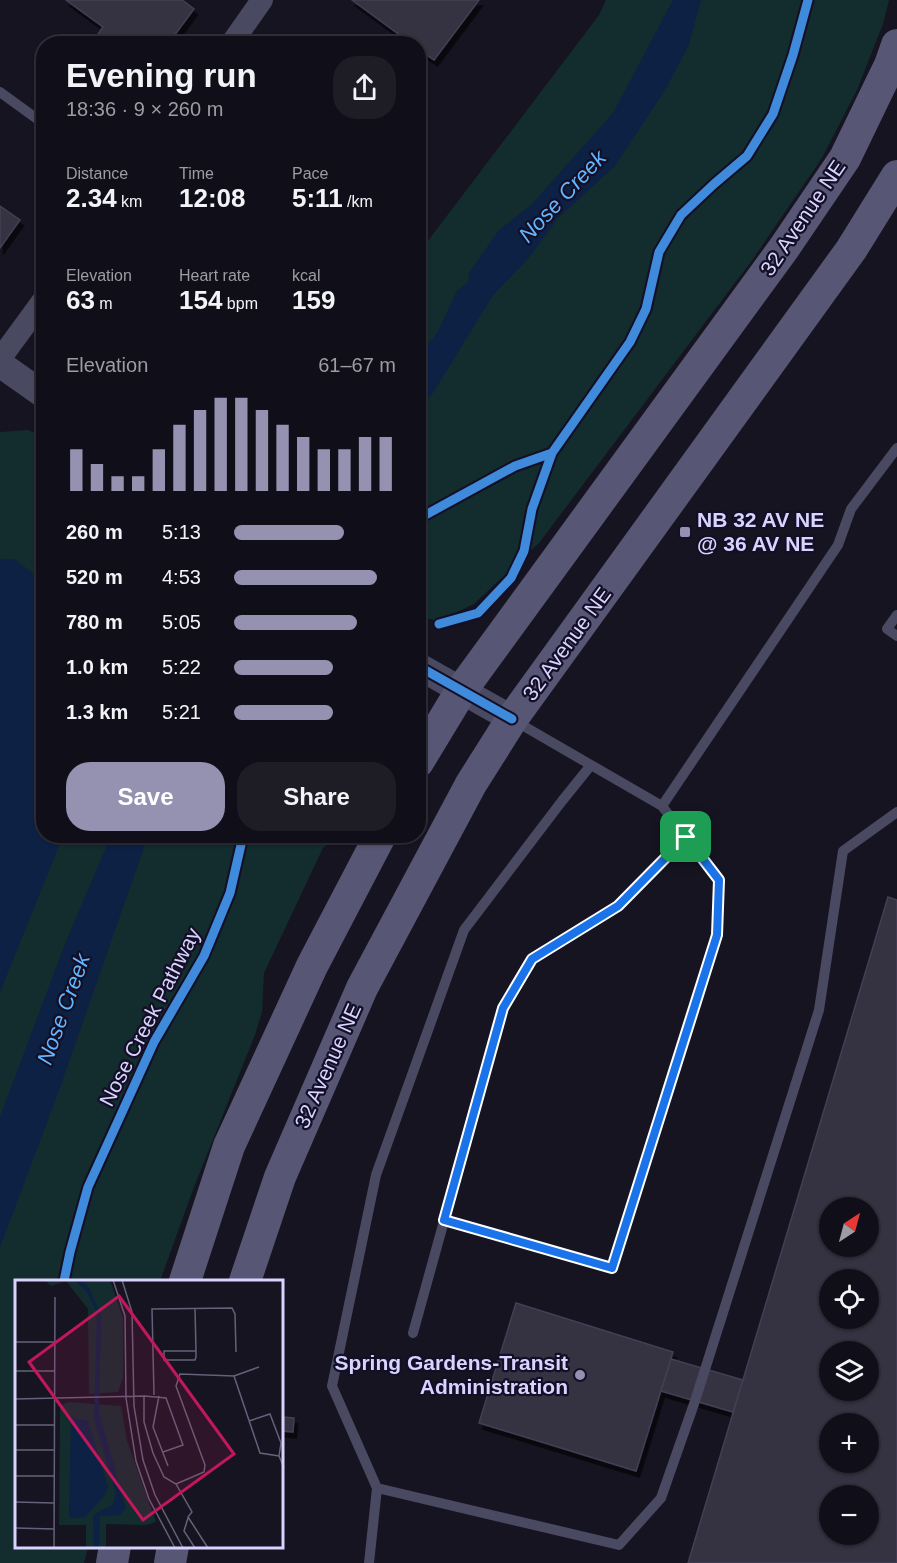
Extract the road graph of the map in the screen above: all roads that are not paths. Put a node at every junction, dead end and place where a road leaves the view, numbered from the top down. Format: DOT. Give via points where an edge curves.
graph roads {
  1 [pos="262,0"];
  2 [pos="237,36"];
  3 [pos="897,45"];
  4 [pos="0,92"];
  5 [pos="36,118"];
  6 [pos="897,177"];
  7 [pos="36,310"];
  8 [pos="0,359"];
  9 [pos="0,364"];
  10 [pos="36,390"];
  11 [pos="897,448"];
  12 [pos="897,615"];
  13 [pos="897,636"];
  14 [pos="426,671"];
  15 [pos="461,691"];
  16 [pos="512,719"];
  17 [pos="426,749"];
  18 [pos="591,765"];
  19 [pos="662,806"];
  20 [pos="897,812"];
  21 [pos="686,837"];
  22 [pos="376,843"];
  23 [pos="444,1220"];
  24 [pos="184,1280"];
  25 [pos="245,1280"];
  26 [pos="413,1332"];
  27 [pos="377,1488"];
  28 [pos="116,1548"];
  29 [pos="173,1548"];
  30 [pos="112,1563"];
  31 [pos="170,1563"];
  32 [pos="369,1563"];
  1 -- 2 [label="street"];
  3 -- 15 [label="main road, 32 Avenue NE" via="845,158"];
  4 -- 5 [label="lane"];
  6 -- 16 [label="main road, 32 Avenue NE" via="851,250"];
  7 -- 8 [label="street"];
  9 -- 10 [label="street"];
  11 -- 19 [label="lane" via="851,509 838,545"];
  12 -- 13 [label="lane" via="887,629"];
  14 -- 15 [label="street"];
  15 -- 16 [label="street"];
  15 -- 17 [label="main road, 32 Avenue NE"];
  16 -- 18 [label="lane"];
  16 -- 25 [label="main road, 32 Avenue NE" via="471,784 362,988 280,1177"];
  18 -- 19 [label="lane"];
  18 -- 27 [label="lane" via="465,930 376,1174 332,1386"];
  19 -- 21 [label="lane"];
  20 -- 27 [label="lane" via="843,851 819,1010 661,1498 619,1545"];
  21 -- 23 [label="lane" via="618,906 532,959 503,1008"];
  21 -- 23 [label="lane" via="719,880 717,935 612,1268"];
  22 -- 24 [label="main road" via="312,966 229,1146"];
  23 -- 26 [label="lane"];
  27 -- 32 [label="lane"];
  28 -- 30 [label="main road"];
  29 -- 31 [label="main road"];
}
